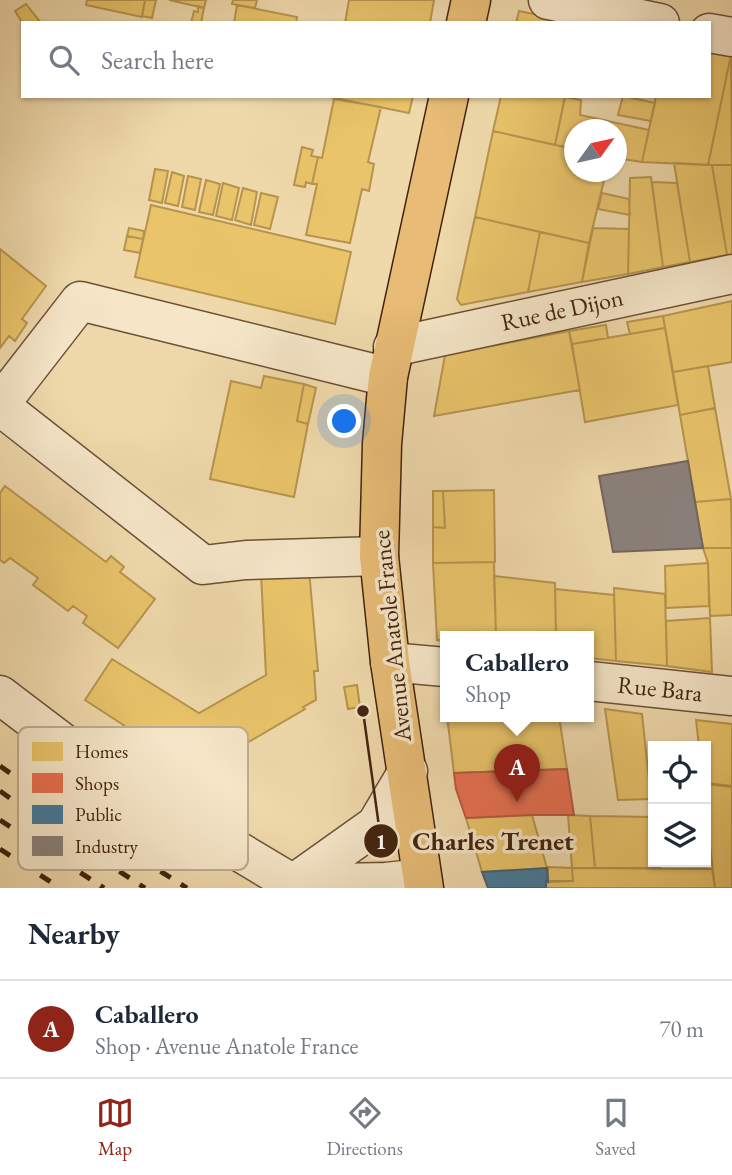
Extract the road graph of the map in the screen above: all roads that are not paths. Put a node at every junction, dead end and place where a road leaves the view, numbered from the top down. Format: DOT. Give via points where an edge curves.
graph roads {
  1 [pos="471,0"];
  2 [pos="548,0"];
  3 [pos="466,21"];
  4 [pos="650,21"];
  5 [pos="711,33"];
  6 [pos="732,37"];
  7 [pos="449,98"];
  8 [pos="732,274"];
  9 [pos="390,362"];
  10 [pos="0,405"];
  11 [pos="379,556"];
  12 [pos="390,662"];
  13 [pos="440,667"];
  14 [pos="594,682"];
  15 [pos="0,695"];
  16 [pos="732,696"];
  17 [pos="42,727"];
  18 [pos="408,771"];
  19 [pos="248,857"];
  20 [pos="423,883"];
  21 [pos="297,886"];
  1 -- 3 [label="main road"];
  2 -- 4 [label="street"];
  5 -- 6 [label="street"];
  7 -- 9 [label="main road, Avenue Anatole France"];
  8 -- 9 [label="street, Rue de Dijon"];
  9 -- 10 [label="street" via="80,301"];
  9 -- 11 [label="main road, Avenue Anatole France"];
  10 -- 11 [label="street" via="203,565"];
  11 -- 12 [label="main road, Avenue Anatole France"];
  12 -- 13 [label="street"];
  12 -- 18 [label="main road, Avenue Anatole France"];
  14 -- 16 [label="street, Rue Bara"];
  15 -- 17 [label="street"];
  18 -- 20 [label="main road, Avenue Anatole France"];
  18 -- 21 [label="street" via="376,825"];
  19 -- 21 [label="street"];
  20 -- 21 [label="street"];
}
